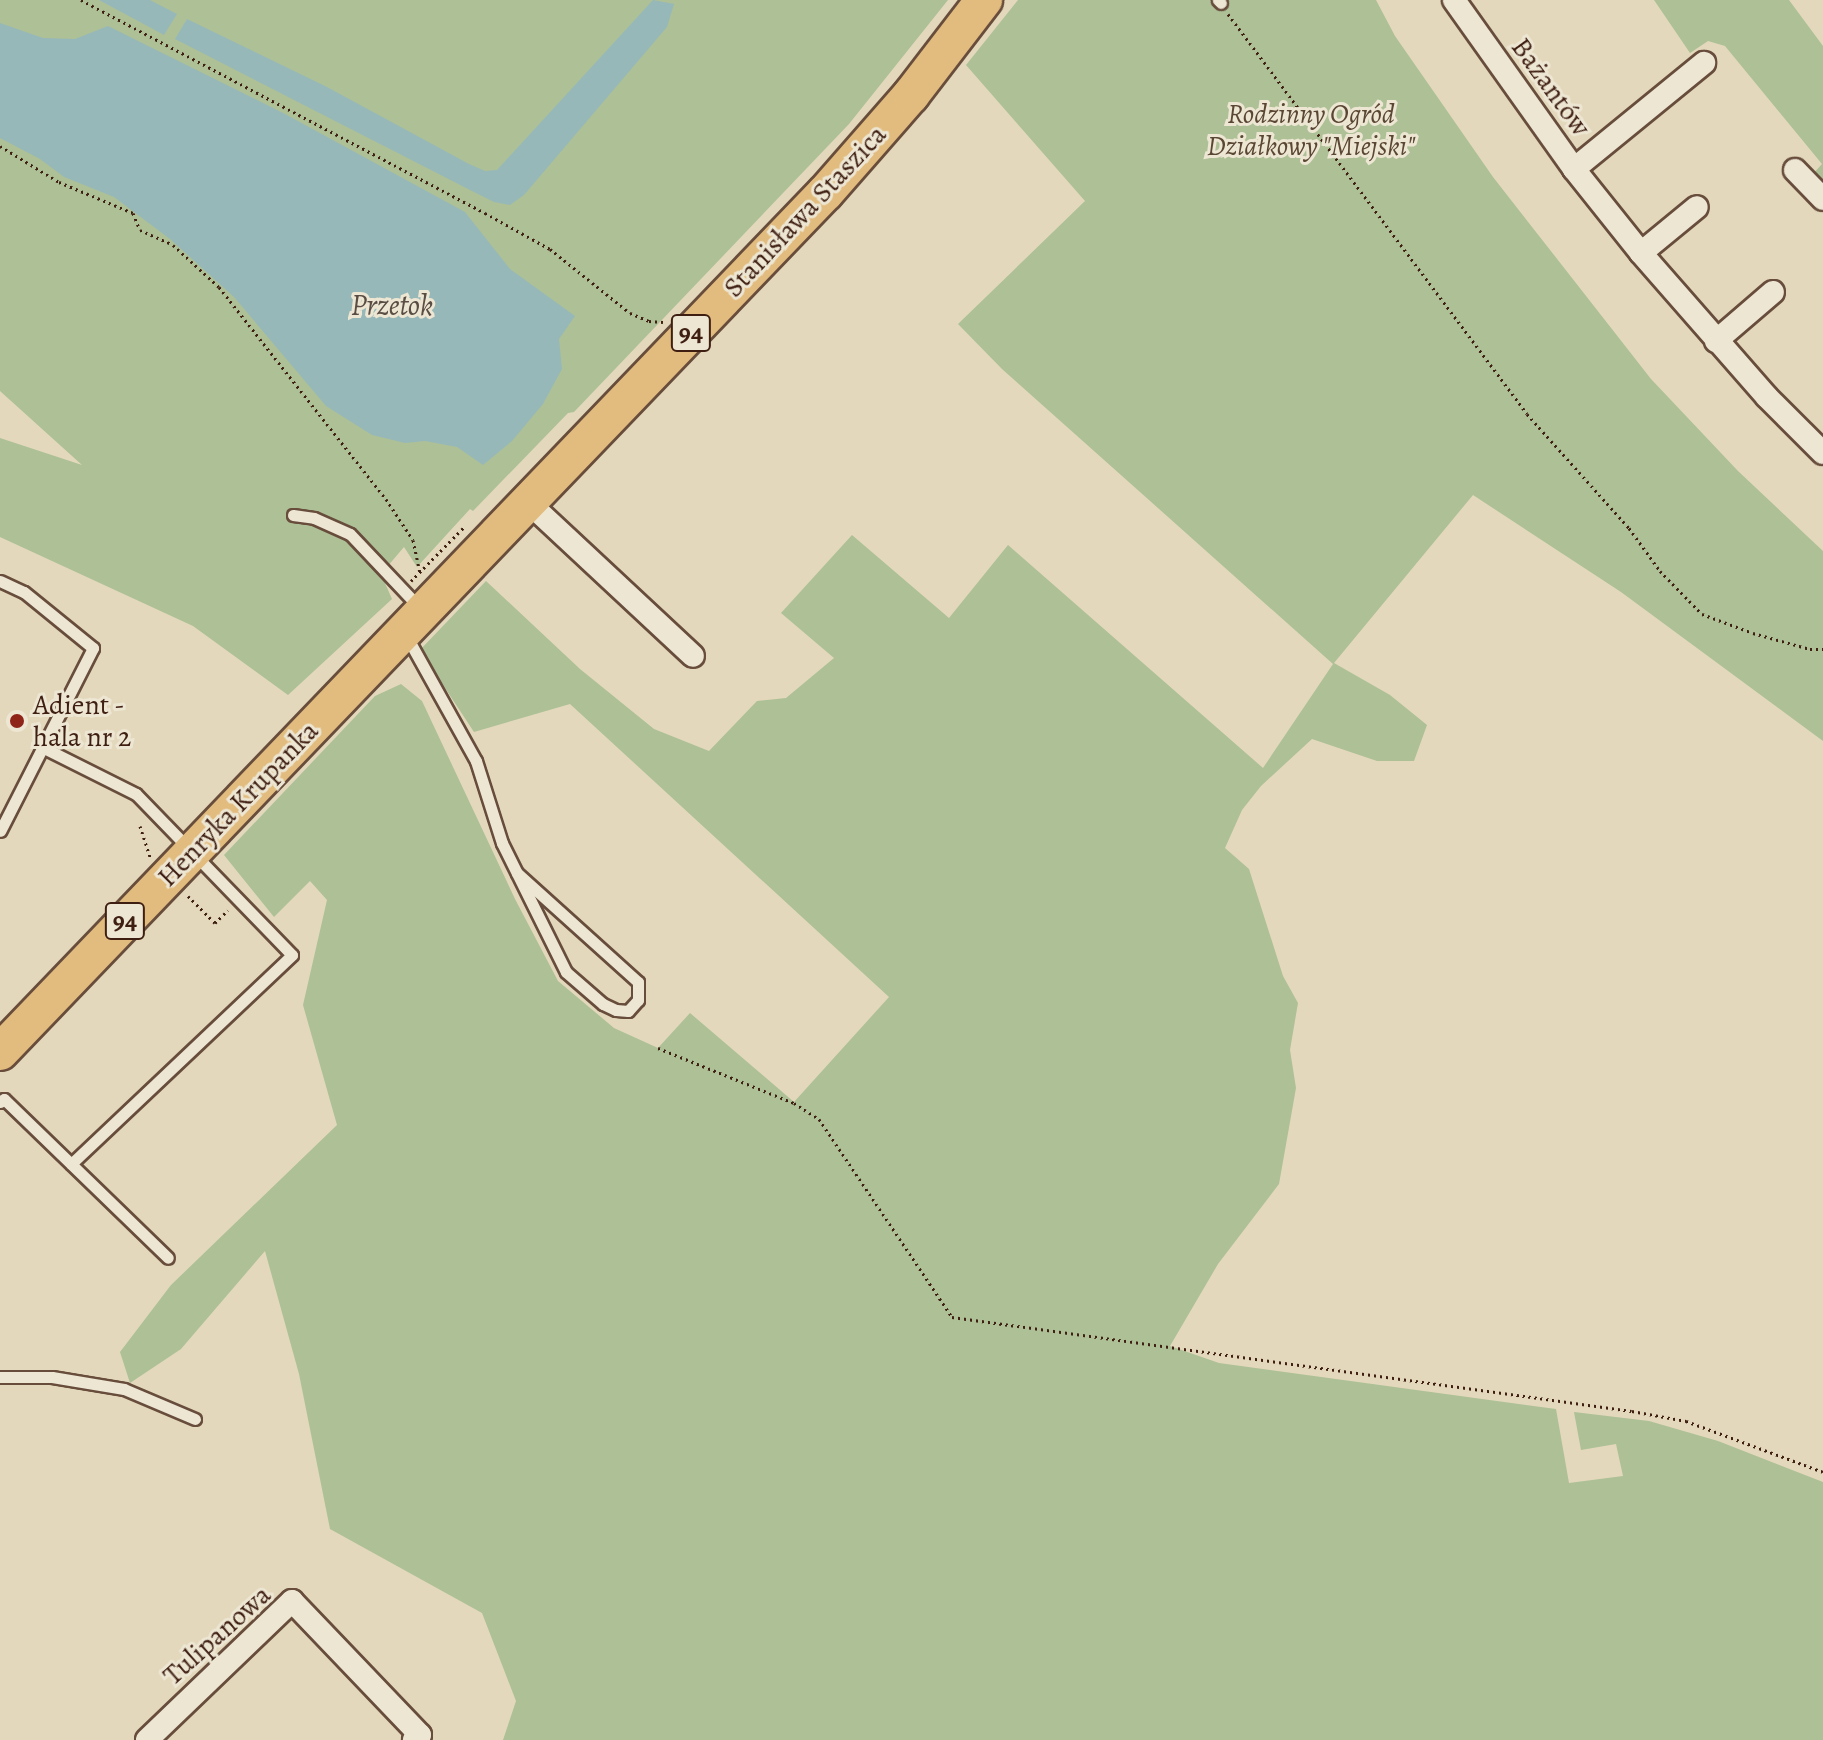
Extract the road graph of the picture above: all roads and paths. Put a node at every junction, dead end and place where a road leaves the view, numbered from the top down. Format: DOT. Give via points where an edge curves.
graph roads {
  1 [pos="81,0"];
  2 [pos="984,0"];
  3 [pos="1454,0"];
  4 [pos="1219,2"];
  5 [pos="1704,63"];
  6 [pos="0,146"];
  7 [pos="1574,169"];
  8 [pos="1795,170"];
  9 [pos="1823,199"];
  10 [pos="1697,207"];
  11 [pos="1641,253"];
  12 [pos="1773,292"];
  13 [pos="630,313"];
  14 [pos="1716,341"];
  15 [pos="1823,453"];
  16 [pos="529,503"];
  17 [pos="293,515"];
  18 [pos="420,572"];
  19 [pos="0,581"];
  20 [pos="403,633"];
  21 [pos="1823,649"];
  22 [pos="693,656"];
  23 [pos="42,747"];
  24 [pos="140,826"];
  25 [pos="0,831"];
  26 [pos="191,853"];
  27 [pos="154,868"];
  28 [pos="517,873"];
  29 [pos="180,900"];
  30 [pos="238,900"];
  31 [pos="58,989"];
  32 [pos="0,1036"];
  33 [pos="658,1048"];
  34 [pos="0,1052"];
  35 [pos="0,1102"];
  36 [pos="71,1164"];
  37 [pos="168,1258"];
  38 [pos="0,1377"];
  39 [pos="195,1419"];
  40 [pos="1823,1472"];
  41 [pos="147,1740"];
  42 [pos="414,1740"];
  1 -- 13 [label="path" via="550,249"];
  2 -- 16 [label="main road, Stanisława Staszica / 94" via="869,146"];
  3 -- 7 [label="street, Bażantów"];
  4 -- 21 [label="path" via="1527,414 1629,528 1660,571 1702,614 1753,633"];
  5 -- 7 [label="street, Bażantów"];
  6 -- 18 [label="path" via="59,182 133,213 140,230 173,245 219,287 346,445 413,540"];
  7 -- 11 [label="street, Bażantów"];
  8 -- 9 [label="street"];
  10 -- 11 [label="street"];
  11 -- 14 [label="street, Bażantów"];
  12 -- 14 [label="street"];
  14 -- 15 [label="street, Bażantów"];
  16 -- 20 [label="main road, Stanisława Staszica / 94"];
  16 -- 22 [label="street"];
  17 -- 20 [label="lane" via="350,534"];
  19 -- 23 [label="lane" via="24,592 93,648"];
  20 -- 26 [label="main road, Henryka Krupanka / 94"];
  20 -- 28 [label="lane" via="476,761"];
  23 -- 25 [label="lane"];
  23 -- 26 [label="lane" via="136,794"];
  24 -- 27 [label="path"];
  26 -- 30 [label="lane"];
  26 -- 31 [label="main road, Henryka Krupanka / 94"];
  28 -- 28 [label="lane" via="638,982 638,1000 628,1011 603,1004 566,972"];
  29 -- 30 [label="path" via="186,894 215,923"];
  30 -- 36 [label="lane" via="292,955"];
  31 -- 32 [label="main road, Henryka Krupanka / 94"];
  31 -- 34 [label="main road, Henryka Krupanka / 94"];
  33 -- 40 [label="path" via="794,1103 819,1119 952,1317 1632,1411 1686,1421"];
  35 -- 36 [label="lane" via="4,1099"];
  36 -- 37 [label="lane"];
  38 -- 39 [label="lane" via="52,1377 124,1389"];
  41 -- 42 [label="street, Tulipanowa" via="292,1601 420,1735"];
}
